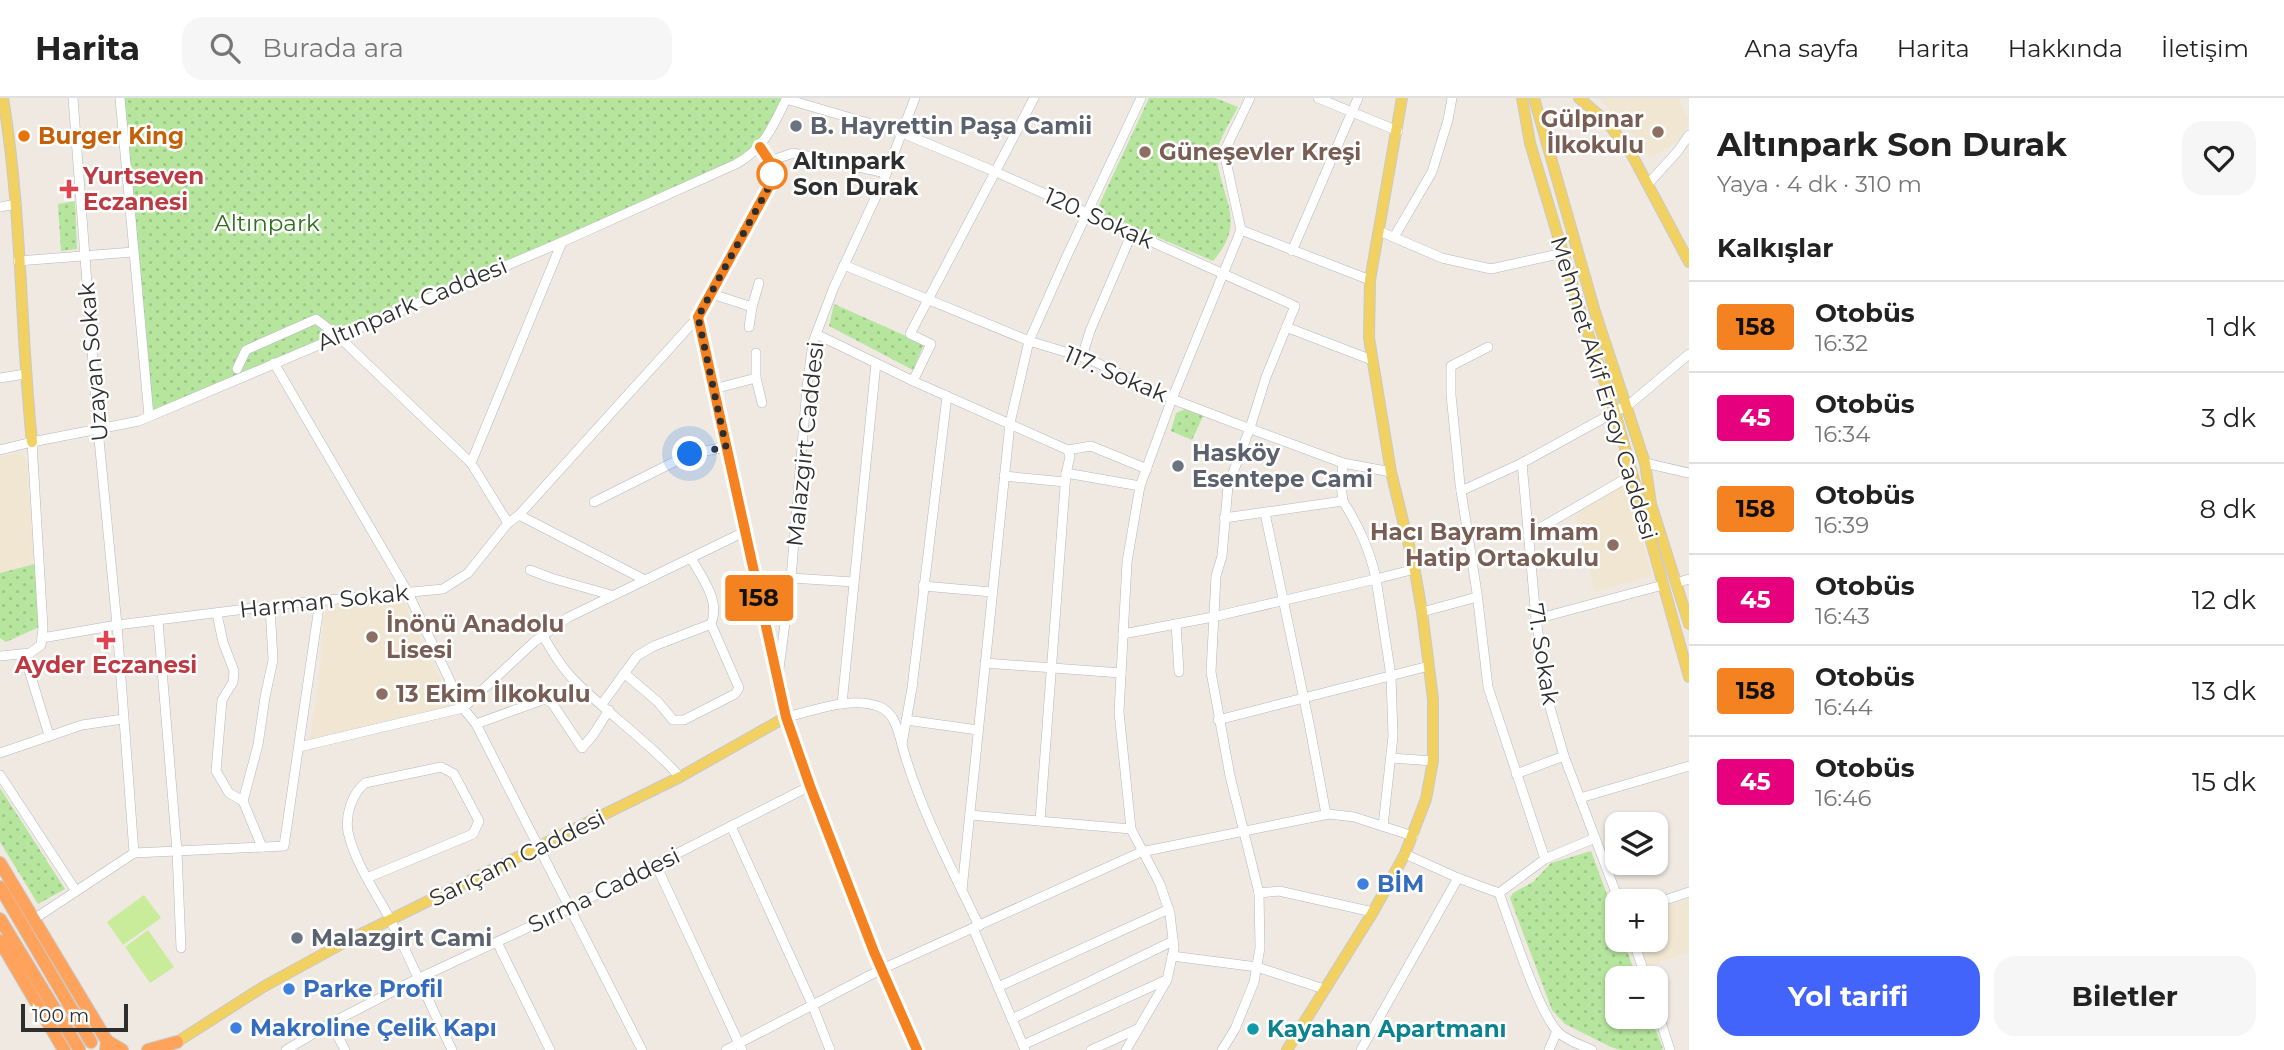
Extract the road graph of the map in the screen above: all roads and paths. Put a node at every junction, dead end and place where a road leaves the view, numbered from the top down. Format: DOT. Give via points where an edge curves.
graph roads {
  1 [pos="3,98"];
  2 [pos="73,98"];
  3 [pos="120,98"];
  4 [pos="915,98"];
  5 [pos="1034,98"];
  6 [pos="1141,98"];
  7 [pos="1318,98"];
  8 [pos="1357,98"];
  9 [pos="1402,98"];
  10 [pos="1452,98"];
  11 [pos="1522,98"];
  12 [pos="1534,98"];
  13 [pos="1579,98"];
  14 [pos="787,99"];
  15 [pos="1248,99"];
  16 [pos="1352,112"];
  17 [pos="1398,131"];
  18 [pos="902,133"];
  19 [pos="1689,135"];
  20 [pos="5,138"];
  21 [pos="760,147"];
  22 [pos="770,161"];
  23 [pos="996,172"];
  24 [pos="886,173"];
  25 [pos="1648,184"];
  26 [pos="16,204"];
  27 [pos="0,207"];
  28 [pos="1087,212"];
  29 [pos="1241,230"];
  30 [pos="1380,231"];
  31 [pos="1132,233"];
  32 [pos="1394,237"];
  33 [pos="562,242"];
  34 [pos="1292,251"];
  35 [pos="133,252"];
  36 [pos="1563,253"];
  37 [pos="85,256"];
  38 [pos="18,261"];
  39 [pos="1689,262"];
  40 [pos="844,265"];
  41 [pos="1222,273"];
  42 [pos="1370,280"];
  43 [pos="760,283"];
  44 [pos="712,294"];
  45 [pos="927,299"];
  46 [pos="752,307"];
  47 [pos="698,317"];
  48 [pos="749,327"];
  49 [pos="1286,327"];
  50 [pos="816,334"];
  51 [pos="337,335"];
  52 [pos="1030,341"];
  53 [pos="1488,347"];
  54 [pos="756,353"];
  55 [pos="1689,354"];
  56 [pos="1082,357"];
  57 [pos="1372,360"];
  58 [pos="274,363"];
  59 [pos="876,363"];
  60 [pos="237,369"];
  61 [pos="25,374"];
  62 [pos="756,377"];
  63 [pos="0,378"];
  64 [pos="913,381"];
  65 [pos="714,389"];
  66 [pos="947,396"];
  67 [pos="1172,399"];
  68 [pos="762,403"];
  69 [pos="1620,409"];
  70 [pos="149,416"];
  71 [pos="1010,423"];
  72 [pos="1250,428"];
  73 [pos="97,429"];
  74 [pos="32,442"];
  75 [pos="726,447"];
  76 [pos="0,450"];
  77 [pos="1068,450"];
  78 [pos="471,463"];
  79 [pos="1343,463"];
  80 [pos="1522,463"];
  81 [pos="1645,463"];
  82 [pos="1147,469"];
  83 [pos="1391,472"];
  84 [pos="1689,473"];
  85 [pos="1632,475"];
  86 [pos="1004,476"];
  87 [pos="1065,478"];
  88 [pos="1140,486"];
  89 [pos="1461,491"];
  90 [pos="1343,501"];
  91 [pos="594,502"];
  92 [pos="1265,513"];
  93 [pos="519,515"];
  94 [pos="1224,518"];
  95 [pos="508,523"];
  96 [pos="744,532"];
  97 [pos="1528,535"];
  98 [pos="691,558"];
  99 [pos="1415,569"];
  100 [pos="530,570"];
  101 [pos="791,578"];
  102 [pos="1376,579"];
  103 [pos="1689,579"];
  104 [pos="645,580"];
  105 [pos="854,582"];
  106 [pos="1676,583"];
  107 [pos="1663,585"];
  108 [pos="923,586"];
  109 [pos="407,591"];
  110 [pos="992,592"];
  111 [pos="611,595"];
  112 [pos="1477,597"];
  113 [pos="320,600"];
  114 [pos="1282,601"];
  115 [pos="270,606"];
  116 [pos="1422,612"];
  117 [pos="217,614"];
  118 [pos="1213,617"];
  119 [pos="1536,619"];
  120 [pos="158,621"];
  121 [pos="711,624"];
  122 [pos="1176,624"];
  123 [pos="1689,624"];
  124 [pos="117,625"];
  125 [pos="1123,634"];
  126 [pos="543,636"];
  127 [pos="42,638"];
  128 [pos="24,654"];
  129 [pos="0,656"];
  130 [pos="985,663"];
  131 [pos="1430,666"];
  132 [pos="1051,668"];
  133 [pos="1179,672"];
  134 [pos="624,673"];
  135 [pos="1121,673"];
  136 [pos="1391,676"];
  137 [pos="1689,677"];
  138 [pos="777,683"];
  139 [pos="1303,699"];
  140 [pos="842,704"];
  141 [pos="605,707"];
  142 [pos="463,708"];
  143 [pos="786,717"];
  144 [pos="123,719"];
  145 [pos="906,720"];
  146 [pos="1218,720"];
  147 [pos="476,724"];
  148 [pos="978,730"];
  149 [pos="49,736"];
  150 [pos="902,744"];
  151 [pos="299,747"];
  152 [pos="0,752"];
  153 [pos="1564,756"];
  154 [pos="1391,758"];
  155 [pos="1433,761"];
  156 [pos="1689,766"];
  157 [pos="1516,774"];
  158 [pos="0,775"];
  159 [pos="680,777"];
  160 [pos="810,786"];
  161 [pos="1580,798"];
  162 [pos="243,802"];
  163 [pos="1326,814"];
  164 [pos="970,815"];
  165 [pos="1040,821"];
  166 [pos="1383,825"];
  167 [pos="730,827"];
  168 [pos="1131,829"];
  169 [pos="1243,832"];
  170 [pos="1413,836"];
  171 [pos="1595,838"];
  172 [pos="262,847"];
  173 [pos="538,849"];
  174 [pos="177,851"];
  175 [pos="1141,852"];
  176 [pos="134,853"];
  177 [pos="1405,854"];
  178 [pos="1545,859"];
  179 [pos="0,863"];
  180 [pos="656,865"];
  181 [pos="367,878"];
  182 [pos="1458,878"];
  183 [pos="0,887"];
  184 [pos="1614,889"];
  185 [pos="962,890"];
  186 [pos="76,891"];
  187 [pos="1689,892"];
  188 [pos="1259,893"];
  189 [pos="1499,893"];
  190 [pos="1668,899"];
  191 [pos="569,908"];
  192 [pos="1169,909"];
  193 [pos="1373,912"];
  194 [pos="0,919"];
  195 [pos="34,919"];
  196 [pos="390,919"];
  197 [pos="976,927"];
  198 [pos="0,941"];
  199 [pos="1173,941"];
  200 [pos="497,942"];
  201 [pos="181,948"];
  202 [pos="1172,956"];
  203 [pos="1257,967"];
  204 [pos="882,970"];
  205 [pos="417,979"];
  206 [pos="1167,980"];
  207 [pos="998,987"];
  208 [pos="1324,989"];
  209 [pos="812,1004"];
  210 [pos="1012,1019"];
  211 [pos="331,1023"];
  212 [pos="1139,1029"];
  213 [pos="1663,1029"];
  214 [pos="1557,1031"];
  215 [pos="91,1042"];
  216 [pos="173,1046"];
  217 [pos="108,1047"];
  218 [pos="741,1047"];
  219 [pos="1024,1047"];
  220 [pos="79,1049"];
  221 [pos="64,1050"];
  222 [pos="122,1050"];
  223 [pos="148,1050"];
  224 [pos="161,1050"];
  225 [pos="286,1050"];
  226 [pos="345,1050"];
  227 [pos="452,1050"];
  228 [pos="550,1050"];
  229 [pos="642,1050"];
  230 [pos="726,1050"];
  231 [pos="830,1050"];
  232 [pos="917,1050"];
  233 [pos="1091,1050"];
  234 [pos="1126,1050"];
  235 [pos="1222,1050"];
  236 [pos="1287,1050"];
  237 [pos="1361,1050"];
  238 [pos="1549,1050"];
  239 [pos="1592,1050"];
  240 [pos="1670,1050"];
  1 -- 20 [label="main road"];
  2 -- 37 [label="street, Uzayan Sokak"];
  3 -- 35 [label="street"];
  4 -- 18 [label="street, Malazgirt Caddesi"];
  5 -- 23 [label="street"];
  6 -- 28 [label="street"];
  7 -- 16 [label="street"];
  8 -- 16 [label="street"];
  9 -- 17 [label="main road"];
  10 -- 32 [label="street" via="1432,172"];
  11 -- 36 [label="main road, Mehmet Akif Ersoy Caddesi" via="1530,143"];
  12 -- 69 [label="main road, Mehmet Akif Ersoy Caddesi"];
  13 -- 25 [label="main road" via="1607,122"];
  14 -- 18 [label="street, 120. Sokak"];
  14 -- 21 [label="street, Altınpark Caddesi"];
  15 -- 29 [label="street" via="1224,152"];
  16 -- 17 [label="street"];
  16 -- 34 [label="street"];
  17 -- 30 [label="main road"];
  18 -- 23 [label="street, 120. Sokak"];
  18 -- 24 [label="street, Malazgirt Caddesi"];
  19 -- 25 [label="street"];
  20 -- 26 [label="main road"];
  21 -- 22 [label="street"];
  21 -- 33 [label="street, Altınpark Caddesi" via="736,164"];
  22 -- 24 [label="street" via="793,153"];
  22 -- 44 [label="street, Harman Sokak" via="772,181"];
  23 -- 28 [label="street, 120. Sokak"];
  23 -- 45 [label="street"];
  24 -- 40 [label="street, Malazgirt Caddesi"];
  25 -- 39 [label="main road"];
  26 -- 27 [label="street"];
  26 -- 38 [label="main road"];
  28 -- 31 [label="street, 120. Sokak"];
  28 -- 52 [label="street"];
  29 -- 34 [label="street"];
  29 -- 41 [label="street"];
  30 -- 32 [label="street"];
  30 -- 42 [label="main road"];
  31 -- 41 [label="street, 120. Sokak"];
  31 -- 56 [label="street"];
  32 -- 36 [label="street" via="1442,258 1491,269"];
  33 -- 51 [label="street, Altınpark Caddesi"];
  33 -- 78 [label="street"];
  34 -- 42 [label="street"];
  35 -- 37 [label="street"];
  35 -- 70 [label="street"];
  36 -- 69 [label="main road, Mehmet Akif Ersoy Caddesi" via="1582,316"];
  37 -- 38 [label="street"];
  37 -- 73 [label="street, Uzayan Sokak"];
  38 -- 61 [label="main road"];
  40 -- 45 [label="street, 117. Sokak"];
  40 -- 50 [label="street, Malazgirt Caddesi"];
  41 -- 49 [label="street, 120. Sokak" via="1295,306"];
  41 -- 67 [label="street"];
  42 -- 57 [label="main road"];
  43 -- 46 [label="street"];
  44 -- 46 [label="street"];
  44 -- 47 [label="street, Harman Sokak"];
  45 -- 52 [label="street, 117. Sokak"];
  45 -- 64 [label="street" via="910,334 931,344"];
  46 -- 48 [label="street"];
  47 -- 65 [label="street"];
  47 -- 93 [label="street, Harman Sokak"];
  49 -- 57 [label="street"];
  49 -- 72 [label="street"];
  50 -- 59 [label="street"];
  50 -- 101 [label="street, Malazgirt Caddesi" via="807,387"];
  51 -- 58 [label="street, Altınpark Caddesi"];
  51 -- 60 [label="street" via="316,320 246,350"];
  51 -- 78 [label="street"];
  52 -- 56 [label="street, 117. Sokak"];
  52 -- 71 [label="street"];
  53 -- 89 [label="street" via="1451,366"];
  54 -- 62 [label="street"];
  55 -- 69 [label="street"];
  56 -- 67 [label="street, 117. Sokak"];
  57 -- 83 [label="main road"];
  58 -- 70 [label="street, Altınpark Caddesi"];
  58 -- 109 [label="street"];
  59 -- 64 [label="street"];
  59 -- 105 [label="street"];
  61 -- 63 [label="street"];
  61 -- 74 [label="main road"];
  62 -- 65 [label="street"];
  62 -- 68 [label="street"];
  64 -- 66 [label="street"];
  65 -- 75 [label="street"];
  66 -- 71 [label="street"];
  66 -- 108 [label="street"];
  67 -- 72 [label="street, 117. Sokak"];
  67 -- 82 [label="street"];
  69 -- 80 [label="street"];
  69 -- 81 [label="main road, Mehmet Akif Ersoy Caddesi"];
  69 -- 85 [label="main road, Mehmet Akif Ersoy Caddesi"];
  70 -- 73 [label="street, Altınpark Caddesi"];
  71 -- 77 [label="street"];
  71 -- 86 [label="street"];
  72 -- 79 [label="street, 117. Sokak"];
  72 -- 94 [label="street" via="1228,486"];
  73 -- 74 [label="street, Altınpark Caddesi"];
  73 -- 124 [label="street, Uzayan Sokak"];
  74 -- 76 [label="street, Altınpark Caddesi"];
  74 -- 127 [label="street"];
  75 -- 91 [label="street" via="690,454"];
  75 -- 96 [label="street"];
  77 -- 82 [label="street" via="1091,446"];
  77 -- 87 [label="street"];
  78 -- 95 [label="street"];
  79 -- 83 [label="street, 117. Sokak"];
  79 -- 90 [label="street"];
  80 -- 89 [label="street"];
  80 -- 97 [label="street, 71. Sokak"];
  81 -- 84 [label="street"];
  81 -- 106 [label="main road, Mehmet Akif Ersoy Caddesi" via="1651,504"];
  82 -- 88 [label="street"];
  83 -- 99 [label="main road"];
  85 -- 97 [label="street"];
  85 -- 107 [label="main road, Mehmet Akif Ersoy Caddesi"];
  86 -- 87 [label="street"];
  86 -- 110 [label="street"];
  87 -- 88 [label="street"];
  87 -- 132 [label="street"];
  88 -- 125 [label="street" via="1127,562"];
  89 -- 112 [label="street"];
  90 -- 92 [label="street"];
  90 -- 102 [label="street" via="1372,555"];
  92 -- 94 [label="street"];
  92 -- 114 [label="street"];
  93 -- 95 [label="street, Harman Sokak"];
  93 -- 104 [label="street"];
  94 -- 118 [label="street"];
  95 -- 109 [label="street, Harman Sokak" via="468,573 443,589"];
  96 -- 98 [label="street"];
  96 -- 138 [label="street"];
  97 -- 119 [label="street, 71. Sokak"];
  98 -- 104 [label="street"];
  98 -- 121 [label="street" via="714,603"];
  99 -- 102 [label="street"];
  99 -- 116 [label="main road"];
  100 -- 111 [label="street"];
  101 -- 105 [label="street"];
  101 -- 138 [label="street, Malazgirt Caddesi"];
  102 -- 114 [label="street"];
  102 -- 136 [label="street"];
  103 -- 106 [label="street"];
  104 -- 111 [label="street"];
  105 -- 140 [label="street"];
  106 -- 123 [label="main road, Mehmet Akif Ersoy Caddesi"];
  107 -- 119 [label="street"];
  107 -- 137 [label="main road, Mehmet Akif Ersoy Caddesi"];
  108 -- 110 [label="street"];
  108 -- 145 [label="street"];
  109 -- 113 [label="street, Harman Sokak"];
  109 -- 142 [label="street"];
  110 -- 130 [label="street"];
  111 -- 126 [label="street"];
  112 -- 116 [label="street"];
  112 -- 157 [label="street" via="1488,687"];
  113 -- 115 [label="street, Harman Sokak"];
  113 -- 151 [label="street"];
  114 -- 118 [label="street"];
  114 -- 139 [label="street"];
  115 -- 117 [label="street, Harman Sokak"];
  115 -- 162 [label="street" via="273,660"];
  116 -- 131 [label="main road"];
  117 -- 120 [label="street, Harman Sokak"];
  117 -- 162 [label="street" via="234,671 222,700 216,771 229,793"];
  118 -- 122 [label="street"];
  118 -- 146 [label="street" via="1211,672"];
  119 -- 153 [label="street, 71. Sokak" via="1549,704"];
  120 -- 124 [label="street, Harman Sokak"];
  120 -- 174 [label="street"];
  121 -- 134 [label="street" via="645,651"];
  121 -- 134 [label="street" via="740,688 735,695 684,720 673,720"];
  122 -- 125 [label="street"];
  122 -- 133 [label="street"];
  124 -- 127 [label="street, Harman Sokak"];
  124 -- 144 [label="street, Uzayan Sokak"];
  125 -- 135 [label="street"];
  126 -- 141 [label="street" via="560,664"];
  126 -- 142 [label="street"];
  127 -- 128 [label="street" via="41,645"];
  128 -- 129 [label="street"];
  128 -- 149 [label="street"];
  130 -- 132 [label="street"];
  130 -- 148 [label="street"];
  131 -- 136 [label="street"];
  131 -- 155 [label="main road"];
  132 -- 135 [label="street"];
  132 -- 165 [label="street"];
  134 -- 141 [label="street"];
  135 -- 168 [label="street" via="1119,712"];
  136 -- 139 [label="street"];
  136 -- 154 [label="street"];
  138 -- 143 [label="street"];
  139 -- 146 [label="street"];
  139 -- 163 [label="street"];
  140 -- 143 [label="street"];
  140 -- 150 [label="street" via="865,702 883,707 894,718"];
  141 -- 147 [label="street" via="582,748 545,699"];
  141 -- 159 [label="street"];
  142 -- 147 [label="street"];
  142 -- 151 [label="street"];
  143 -- 159 [label="main road, Sarıçam Caddesi"];
  143 -- 160 [label="street"];
  144 -- 149 [label="street"];
  144 -- 176 [label="street, Uzayan Sokak"];
  145 -- 148 [label="street"];
  145 -- 150 [label="street"];
  146 -- 169 [label="street"];
  147 -- 173 [label="street"];
  148 -- 164 [label="street"];
  149 -- 152 [label="street"];
  150 -- 185 [label="street" via="928,818"];
  151 -- 172 [label="street" via="284,846"];
  153 -- 157 [label="street"];
  153 -- 161 [label="street, 71. Sokak"];
  154 -- 155 [label="street"];
  154 -- 166 [label="street"];
  155 -- 170 [label="main road"];
  156 -- 161 [label="street"];
  157 -- 178 [label="street"];
  158 -- 186 [label="street"];
  159 -- 173 [label="main road, Sarıçam Caddesi"];
  160 -- 167 [label="street, Sırma Caddesi"];
  160 -- 204 [label="street"];
  161 -- 171 [label="street, 71. Sokak"];
  162 -- 172 [label="street"];
  163 -- 166 [label="street"];
  163 -- 169 [label="street"];
  164 -- 165 [label="street"];
  164 -- 185 [label="street"];
  165 -- 168 [label="street"];
  166 -- 170 [label="street"];
  167 -- 180 [label="street, Sırma Caddesi"];
  167 -- 209 [label="street"];
  168 -- 175 [label="street"];
  169 -- 175 [label="street"];
  169 -- 188 [label="street"];
  170 -- 177 [label="main road"];
  171 -- 178 [label="street"];
  171 -- 184 [label="street, 71. Sokak"];
  172 -- 174 [label="street"];
  173 -- 191 [label="street"];
  173 -- 196 [label="main road, Sarıçam Caddesi"];
  174 -- 176 [label="street"];
  174 -- 201 [label="street"];
  175 -- 192 [label="street"];
  175 -- 197 [label="street"];
  176 -- 186 [label="street"];
  177 -- 182 [label="street"];
  177 -- 193 [label="main road"];
  178 -- 189 [label="street"];
  179 -- 195 [label="highway"];
  180 -- 191 [label="street, Sırma Caddesi"];
  180 -- 218 [label="street"];
  181 -- 181 [label="street" via="472,834 479,821 454,774 441,767 365,783 356,791 347,818 348,831"];
  181 -- 196 [label="street"];
  182 -- 189 [label="street"];
  182 -- 237 [label="street"];
  183 -- 215 [label="highway"];
  185 -- 197 [label="street"];
  186 -- 195 [label="street"];
  187 -- 190 [label="street"];
  188 -- 193 [label="street" via="1279,891"];
  188 -- 203 [label="street"];
  189 -- 214 [label="street" via="1544,1012"];
  191 -- 200 [label="street, Sırma Caddesi"];
  191 -- 229 [label="street"];
  192 -- 199 [label="street"];
  192 -- 207 [label="street"];
  193 -- 208 [label="main road"];
  194 -- 220 [label="highway"];
  195 -- 217 [label="highway"];
  196 -- 205 [label="street"];
  196 -- 216 [label="main road, Sarıçam Caddesi" via="275,981"];
  197 -- 204 [label="street"];
  197 -- 207 [label="street"];
  198 -- 221 [label="highway"];
  199 -- 202 [label="street"];
  199 -- 210 [label="street"];
  200 -- 205 [label="street, Sırma Caddesi"];
  200 -- 228 [label="street"];
  202 -- 203 [label="street"];
  202 -- 206 [label="street"];
  203 -- 208 [label="street"];
  203 -- 235 [label="street" via="1235,1029"];
  204 -- 209 [label="street"];
  204 -- 232 [label="street"];
  205 -- 211 [label="street, Sırma Caddesi"];
  205 -- 227 [label="street"];
  206 -- 212 [label="street"];
  206 -- 219 [label="street"];
  207 -- 210 [label="street"];
  208 -- 236 [label="main road"];
  209 -- 218 [label="street"];
  209 -- 231 [label="street"];
  210 -- 219 [label="street"];
  211 -- 225 [label="street, Sırma Caddesi"];
  211 -- 226 [label="street"];
  212 -- 233 [label="street"];
  212 -- 234 [label="street"];
  213 -- 240 [label="street"];
  214 -- 238 [label="street"];
  214 -- 239 [label="street"];
  216 -- 223 [label="highway"];
  216 -- 224 [label="highway"];
  217 -- 222 [label="highway"];
  218 -- 230 [label="street"];
}
